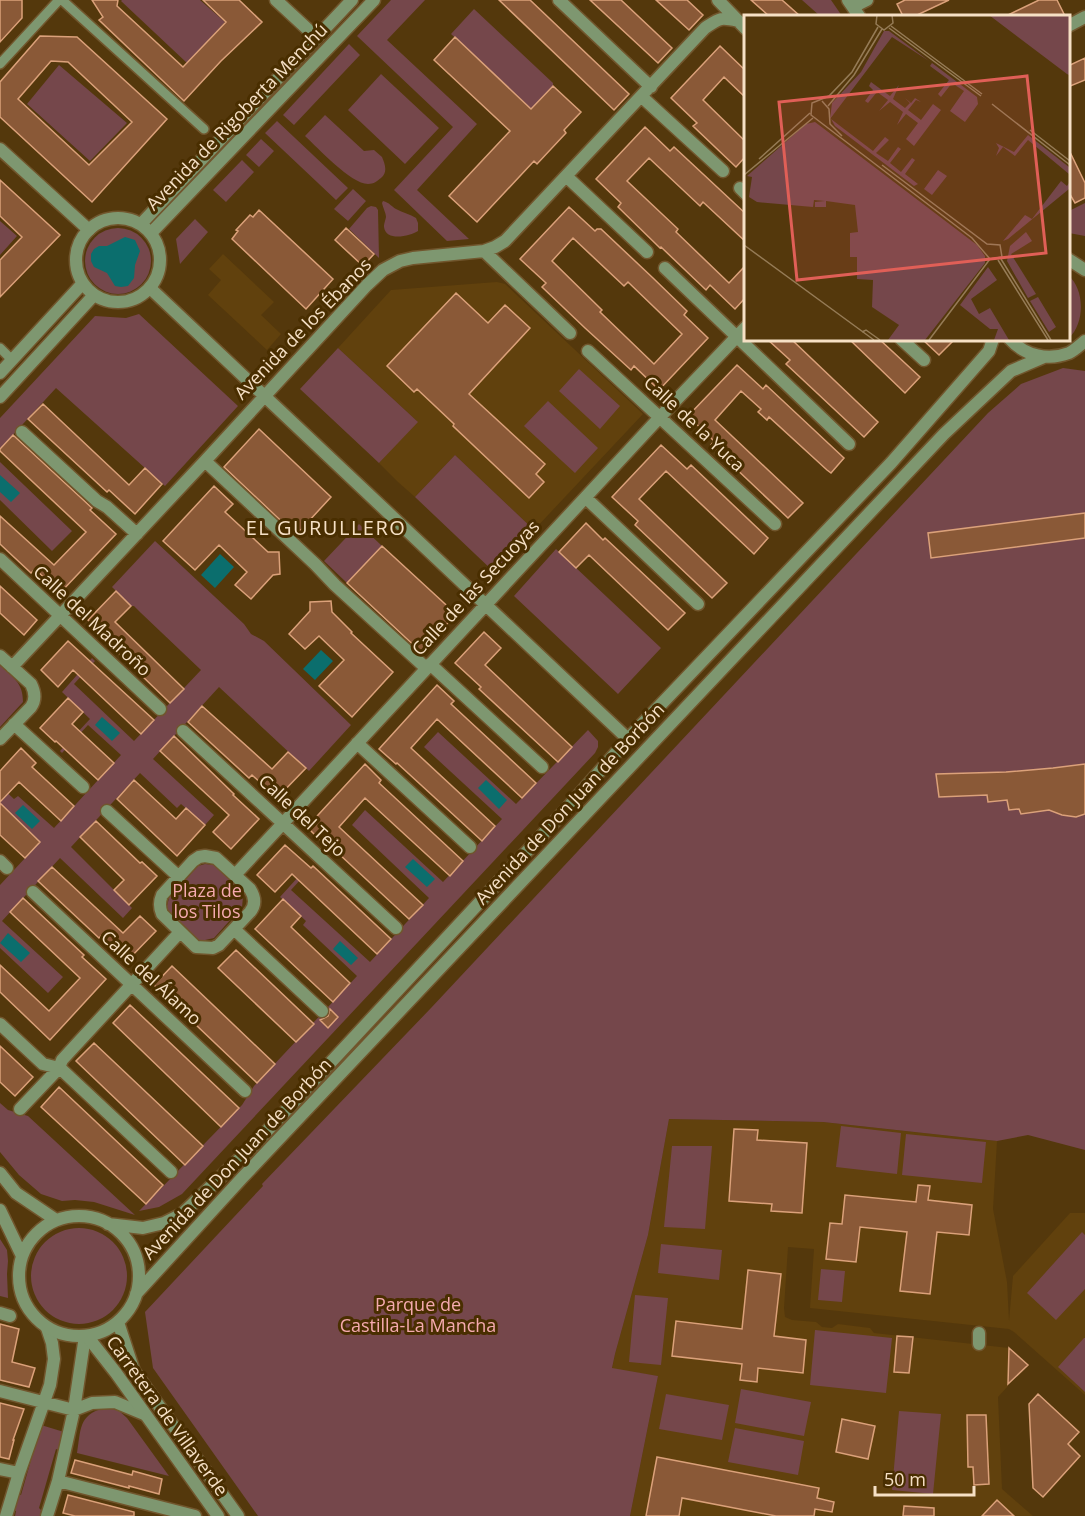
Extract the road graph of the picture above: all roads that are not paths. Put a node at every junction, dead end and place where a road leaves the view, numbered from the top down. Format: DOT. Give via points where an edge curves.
graph roads {
  1 [pos="61,0"];
  2 [pos="276,0"];
  3 [pos="352,0"];
  4 [pos="374,0"];
  5 [pos="559,0"];
  6 [pos="718,0"];
  7 [pos="867,0"];
  8 [pos="853,8"];
  9 [pos="1085,17"];
  10 [pos="742,25"];
  11 [pos="1070,25"];
  12 [pos="316,37"];
  13 [pos="0,64"];
  14 [pos="651,87"];
  15 [pos="642,97"];
  16 [pos="204,129"];
  17 [pos="0,149"];
  18 [pos="723,171"];
  19 [pos="566,176"];
  20 [pos="141,224"];
  21 [pos="89,230"];
  22 [pos="151,233"];
  23 [pos="484,251"];
  24 [pos="647,252"];
  25 [pos="1070,260"];
  26 [pos="665,268"];
  27 [pos="1085,270"];
  28 [pos="83,283"];
  29 [pos="150,288"];
  30 [pos="94,295"];
  31 [pos="744,329"];
  32 [pos="570,333"];
  33 [pos="737,337"];
  34 [pos="902,340"];
  35 [pos="993,340"];
  36 [pos="1011,340"];
  37 [pos="1085,341"];
  38 [pos="0,348"];
  39 [pos="588,351"];
  40 [pos="1044,357"];
  41 [pos="12,360"];
  42 [pos="924,360"];
  43 [pos="0,373"];
  44 [pos="264,396"];
  45 [pos="0,397"];
  46 [pos="660,417"];
  47 [pos="22,432"];
  48 [pos="849,444"];
  49 [pos="205,461"];
  50 [pos="586,498"];
  51 [pos="775,524"];
  52 [pos="137,534"];
  53 [pos="0,559"];
  54 [pos="485,604"];
  55 [pos="698,604"];
  56 [pos="60,615"];
  57 [pos="0,656"];
  58 [pos="428,666"];
  59 [pos="12,667"];
  60 [pos="160,709"];
  61 [pos="14,724"];
  62 [pos="183,731"];
  63 [pos="0,739"];
  64 [pos="628,739"];
  65 [pos="357,743"];
  66 [pos="542,767"];
  67 [pos="83,787"];
  68 [pos="107,810"];
  69 [pos="283,823"];
  70 [pos="470,847"];
  71 [pos="235,875"];
  72 [pos="178,877"];
  73 [pos="33,892"];
  74 [pos="396,928"];
  75 [pos="234,929"];
  76 [pos="180,932"];
  77 [pos="132,984"];
  78 [pos="322,1011"];
  79 [pos="0,1024"];
  80 [pos="59,1068"];
  81 [pos="245,1091"];
  82 [pos="20,1109"];
  83 [pos="171,1172"];
  84 [pos="0,1173"];
  85 [pos="0,1210"];
  86 [pos="56,1220"];
  87 [pos="108,1224"];
  88 [pos="22,1256"];
  89 [pos="136,1294"];
  90 [pos="118,1322"];
  91 [pos="47,1328"];
  92 [pos="86,1336"];
  93 [pos="0,1391"];
  94 [pos="44,1402"];
  95 [pos="74,1410"];
  96 [pos="144,1414"];
  97 [pos="0,1469"];
  98 [pos="19,1473"];
  99 [pos="58,1481"];
  100 [pos="195,1515"];
  101 [pos="6,1516"];
  102 [pos="47,1516"];
  103 [pos="218,1516"];
  104 [pos="238,1516"];
  1 -- 13 [label="street"];
  1 -- 16 [label="street"];
  2 -- 12 [label="street"];
  3 -- 12 [label="street, Avenida de Rigoberta Menchú"];
  4 -- 22 [label="street, Avenida de Rigoberta Menchú"];
  5 -- 14 [label="street"];
  6 -- 10 [label="street"];
  7 -- 8 [label="street"];
  9 -- 11 [label="street"];
  10 -- 14 [label="street, Avenida de los Ébanos" via="718,19"];
  12 -- 20 [label="street, Avenida de Rigoberta Menchú"];
  14 -- 15 [label="street, Avenida de los Ébanos"];
  15 -- 18 [label="street"];
  15 -- 19 [label="street, Avenida de los Ébanos"];
  17 -- 21 [label="street"];
  19 -- 23 [label="street, Avenida de los Ébanos" via="505,241"];
  19 -- 24 [label="street"];
  20 -- 21 [label="street" via="116,218 104,220"];
  20 -- 22 [label="street"];
  21 -- 28 [label="street" via="76,255"];
  22 -- 29 [label="street" via="157,243 160,267"];
  23 -- 32 [label="street"];
  23 -- 44 [label="street, Avenida de los Ébanos" via="412,258 383,270"];
  25 -- 27 [label="street"];
  26 -- 33 [label="street"];
  28 -- 30 [label="street"];
  28 -- 41 [label="street"];
  29 -- 30 [label="street" via="123,302"];
  29 -- 44 [label="street"];
  30 -- 45 [label="street"];
  31 -- 33 [label="street, Calle de las Secuoyas"];
  33 -- 46 [label="street, Calle de las Secuoyas"];
  33 -- 48 [label="street"];
  34 -- 42 [label="street"];
  35 -- 64 [label="street, Avenida de Don Juan de Borbón" via="990,351 891,463"];
  36 -- 40 [label="street" via="1027,352"];
  37 -- 40 [label="street, Avenida de Don Juan de Borbón" via="1071,352"];
  38 -- 41 [label="street"];
  39 -- 46 [label="street, Calle de la Yuca"];
  40 -- 89 [label="street, Avenida de Don Juan de Borbón" via="1011,371 944,434"];
  41 -- 43 [label="street"];
  44 -- 49 [label="street, Avenida de los Ébanos"];
  44 -- 54 [label="street"];
  46 -- 50 [label="street, Calle de las Secuoyas"];
  46 -- 51 [label="street, Calle de la Yuca"];
  47 -- 52 [label="street"];
  49 -- 52 [label="street, Avenida de los Ébanos"];
  49 -- 58 [label="street" via="335,585"];
  50 -- 54 [label="street, Calle de las Secuoyas"];
  50 -- 55 [label="street"];
  52 -- 56 [label="street, Avenida de los Ébanos"];
  53 -- 56 [label="street, Calle del Madroño"];
  54 -- 58 [label="street, Calle de las Secuoyas"];
  54 -- 64 [label="street"];
  56 -- 59 [label="street, Avenida de los Ébanos"];
  56 -- 60 [label="street, Calle del Madroño"];
  57 -- 59 [label="street"];
  58 -- 65 [label="street, Calle de las Secuoyas"];
  58 -- 66 [label="street"];
  59 -- 61 [label="street" via="34,690 31,707"];
  61 -- 63 [label="street"];
  61 -- 67 [label="street"];
  62 -- 69 [label="street, Calle del Tejo"];
  64 -- 87 [label="street, Avenida de Don Juan de Borbón" via="253,1146 182,1214 143,1228"];
  65 -- 69 [label="street, Calle de las Secuoyas"];
  65 -- 70 [label="street"];
  68 -- 72 [label="street"];
  69 -- 71 [label="street, Calle de las Secuoyas"];
  69 -- 74 [label="street, Calle del Tejo"];
  71 -- 72 [label="street" via="216,858 205,856"];
  71 -- 75 [label="street" via="254,895 254,902"];
  72 -- 76 [label="street" via="159,902 162,914"];
  73 -- 77 [label="street, Calle del Álamo"];
  75 -- 76 [label="street" via="213,948 196,947"];
  75 -- 78 [label="street"];
  76 -- 77 [label="street"];
  77 -- 80 [label="street"];
  77 -- 81 [label="street, Calle del Álamo"];
  79 -- 80 [label="street" via="43,1064"];
  80 -- 82 [label="street"];
  80 -- 83 [label="street"];
  84 -- 86 [label="street" via="16,1194"];
  85 -- 88 [label="street"];
  86 -- 87 [label="street" via="91,1217"];
  86 -- 88 [label="street" via="29,1241"];
  87 -- 89 [label="street" via="124,1236 135,1254 139,1274"];
  88 -- 91 [label="street" via="18,1276 22,1297"];
  89 -- 90 [label="street"];
  90 -- 92 [label="street" via="104,1332"];
  90 -- 104 [label="street, Carretera de Villaverde" via="134,1371"];
  91 -- 92 [label="street" via="66,1336"];
  91 -- 94 [label="street" via="54,1359"];
  92 -- 95 [label="street"];
  92 -- 96 [label="street, Carretera de Villaverde"];
  93 -- 94 [label="street"];
  94 -- 95 [label="street"];
  94 -- 98 [label="street"];
  95 -- 96 [label="street" via="92,1403 114,1402"];
  95 -- 99 [label="street"];
  96 -- 103 [label="street, Carretera de Villaverde"];
  97 -- 98 [label="street"];
  98 -- 101 [label="street"];
  99 -- 100 [label="street"];
  99 -- 102 [label="street"];
}
